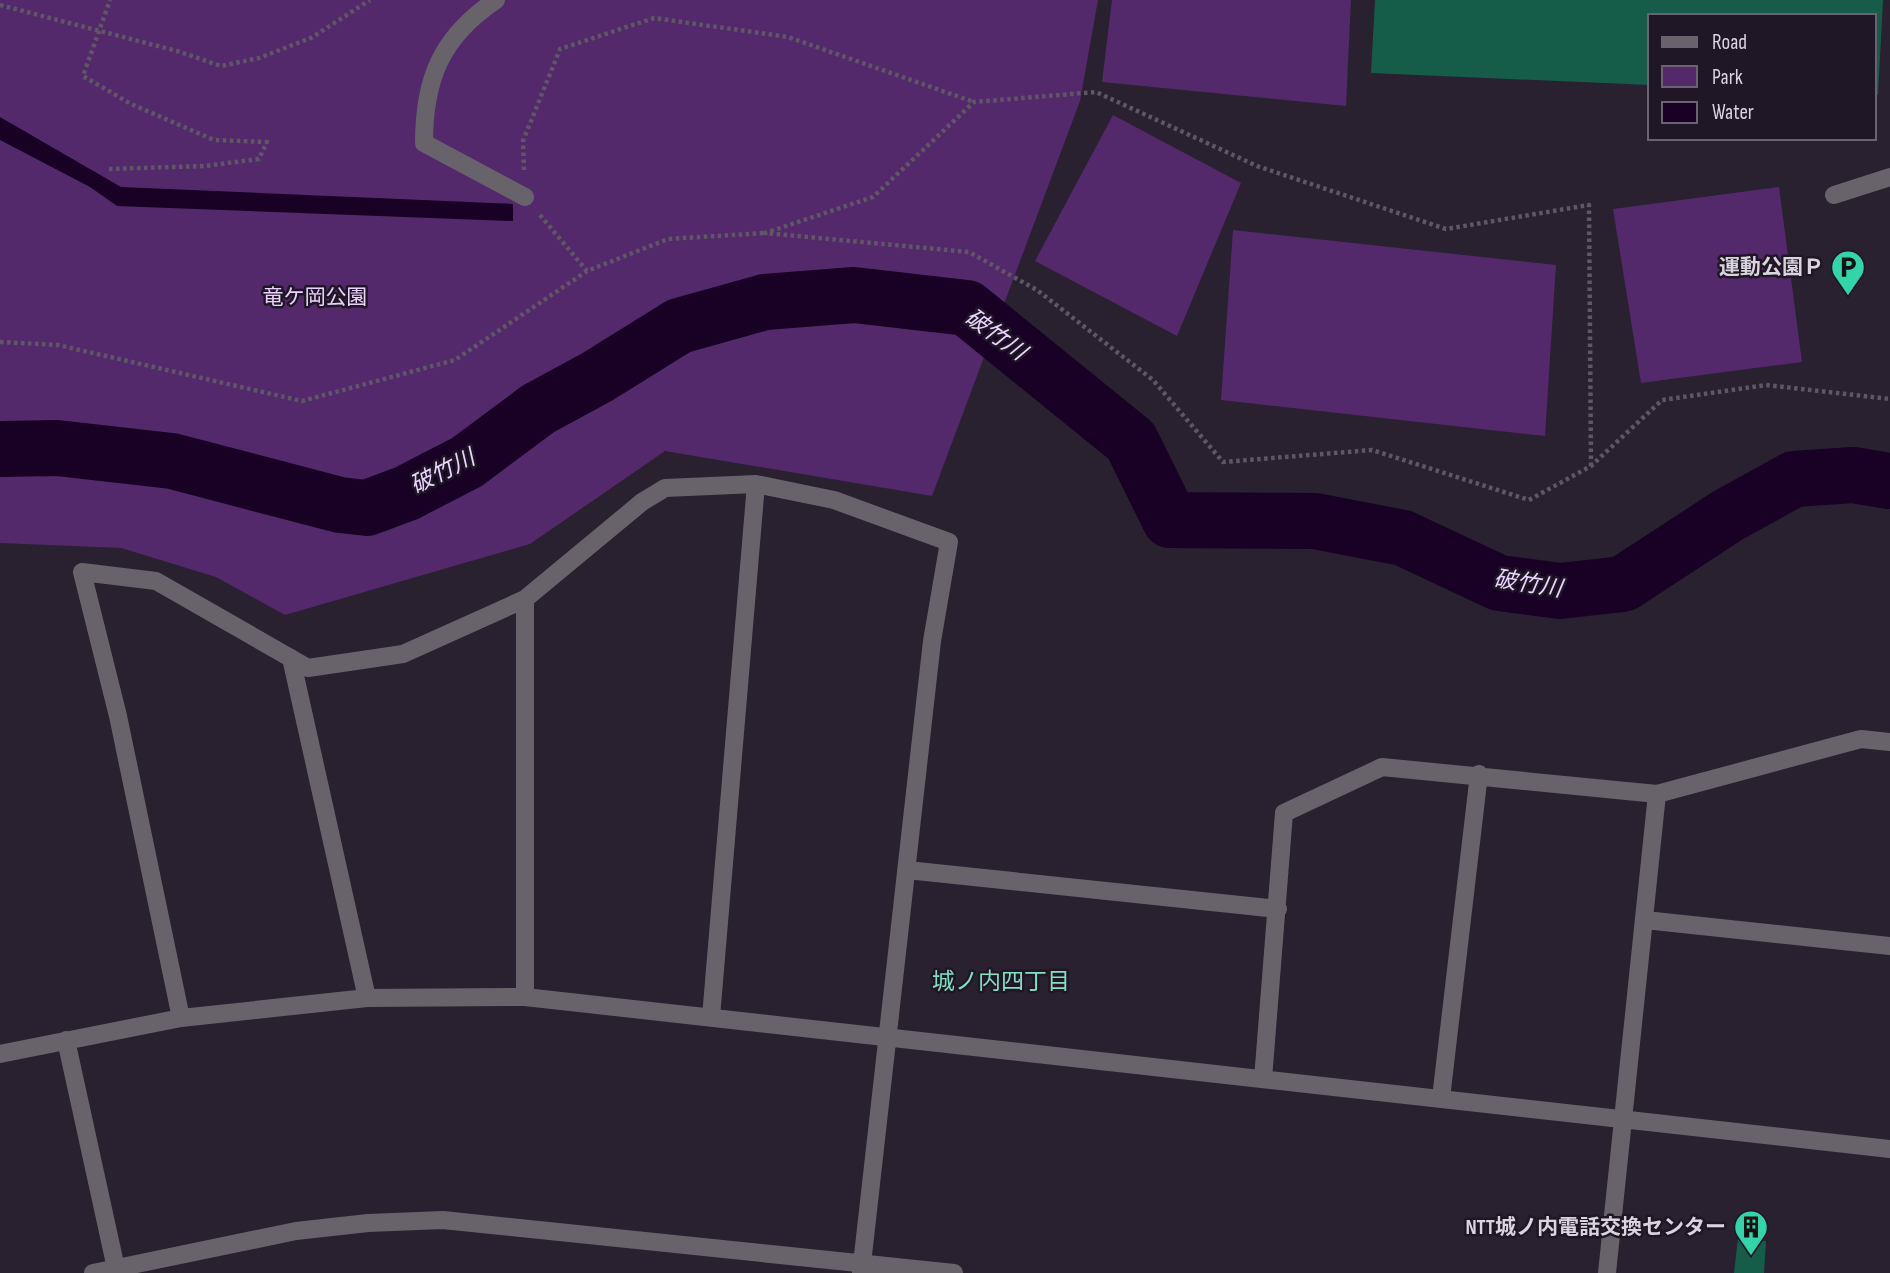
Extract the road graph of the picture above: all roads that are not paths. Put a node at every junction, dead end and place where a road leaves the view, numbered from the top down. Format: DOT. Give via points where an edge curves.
graph roads {
  1 [pos="496,0"];
  2 [pos="1890,177"];
  3 [pos="1834,195"];
  4 [pos="525,197"];
  5 [pos="756,484"];
  6 [pos="525,599"];
  7 [pos="291,658"];
  8 [pos="1890,742"];
  9 [pos="1479,774"];
  10 [pos="1657,794"];
  11 [pos="907,870"];
  12 [pos="1278,909"];
  13 [pos="1645,920"];
  14 [pos="1890,946"];
  15 [pos="525,997"];
  16 [pos="367,998"];
  17 [pos="712,1017"];
  18 [pos="181,1018"];
  19 [pos="887,1037"];
  20 [pos="66,1040"];
  21 [pos="0,1054"];
  22 [pos="1263,1079"];
  23 [pos="1441,1098"];
  24 [pos="1625,1118"];
  25 [pos="1890,1149"];
  26 [pos="861,1268"];
  27 [pos="117,1270"];
  28 [pos="93,1273"];
  29 [pos="954,1273"];
  30 [pos="1607,1273"];
  1 -- 4 [label="street" via="466,20 439,59 424,106 424,143"];
  2 -- 3 [label="street"];
  5 -- 6 [label="street" via="665,488"];
  5 -- 11 [label="street" via="834,500 948,542 932,641"];
  5 -- 17 [label="street"];
  6 -- 7 [label="street" via="403,654 308,668"];
  6 -- 15 [label="street"];
  7 -- 16 [label="street"];
  7 -- 18 [label="street" via="156,581 82,572 118,716"];
  8 -- 10 [label="street" via="1861,739"];
  9 -- 10 [label="street"];
  9 -- 12 [label="street" via="1382,767 1284,813"];
  9 -- 23 [label="street"];
  10 -- 13 [label="street"];
  11 -- 12 [label="street"];
  11 -- 19 [label="street"];
  12 -- 22 [label="street"];
  13 -- 14 [label="street"];
  13 -- 24 [label="street"];
  15 -- 16 [label="street"];
  15 -- 17 [label="street"];
  16 -- 18 [label="street"];
  17 -- 19 [label="street"];
  18 -- 20 [label="street"];
  19 -- 22 [label="street"];
  19 -- 26 [label="street"];
  20 -- 21 [label="street"];
  20 -- 27 [label="street"];
  22 -- 23 [label="street"];
  23 -- 24 [label="street"];
  24 -- 25 [label="street"];
  24 -- 30 [label="street"];
  26 -- 27 [label="street" via="443,1220 296,1231"];
  26 -- 29 [label="street"];
  27 -- 28 [label="street"];
}
